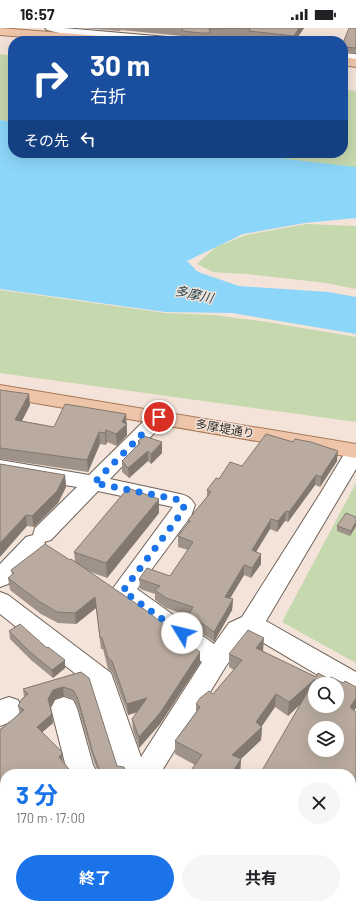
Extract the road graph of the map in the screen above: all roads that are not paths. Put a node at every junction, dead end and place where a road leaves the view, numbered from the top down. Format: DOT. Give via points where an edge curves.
graph roads {
  1 [pos="57,29"];
  2 [pos="6,30"];
  3 [pos="64,36"];
  4 [pos="121,36"];
  5 [pos="0,391"];
  6 [pos="159,417"];
  7 [pos="356,451"];
  8 [pos="0,467"];
  9 [pos="94,483"];
  10 [pos="0,578"];
  11 [pos="0,601"];
  12 [pos="251,624"];
  13 [pos="217,659"];
  14 [pos="356,685"];
  15 [pos="64,708"];
  16 [pos="80,769"];
  17 [pos="131,769"];
  18 [pos="148,769"];
  1 -- 4 [label="street"];
  2 -- 3 [label="main road"];
  5 -- 6 [label="main road, 多摩堤通り"];
  6 -- 7 [label="main road, 多摩堤通り"];
  6 -- 9 [label="street"];
  7 -- 12 [label="street"];
  8 -- 9 [label="street"];
  9 -- 10 [label="street"];
  9 -- 13 [label="street" via="180,500 184,505 183,511 123,591"];
  11 -- 17 [label="street" via="102,680"];
  12 -- 13 [label="street" via="238,630"];
  12 -- 14 [label="street"];
  13 -- 18 [label="street"];
  15 -- 16 [label="street"];
}
